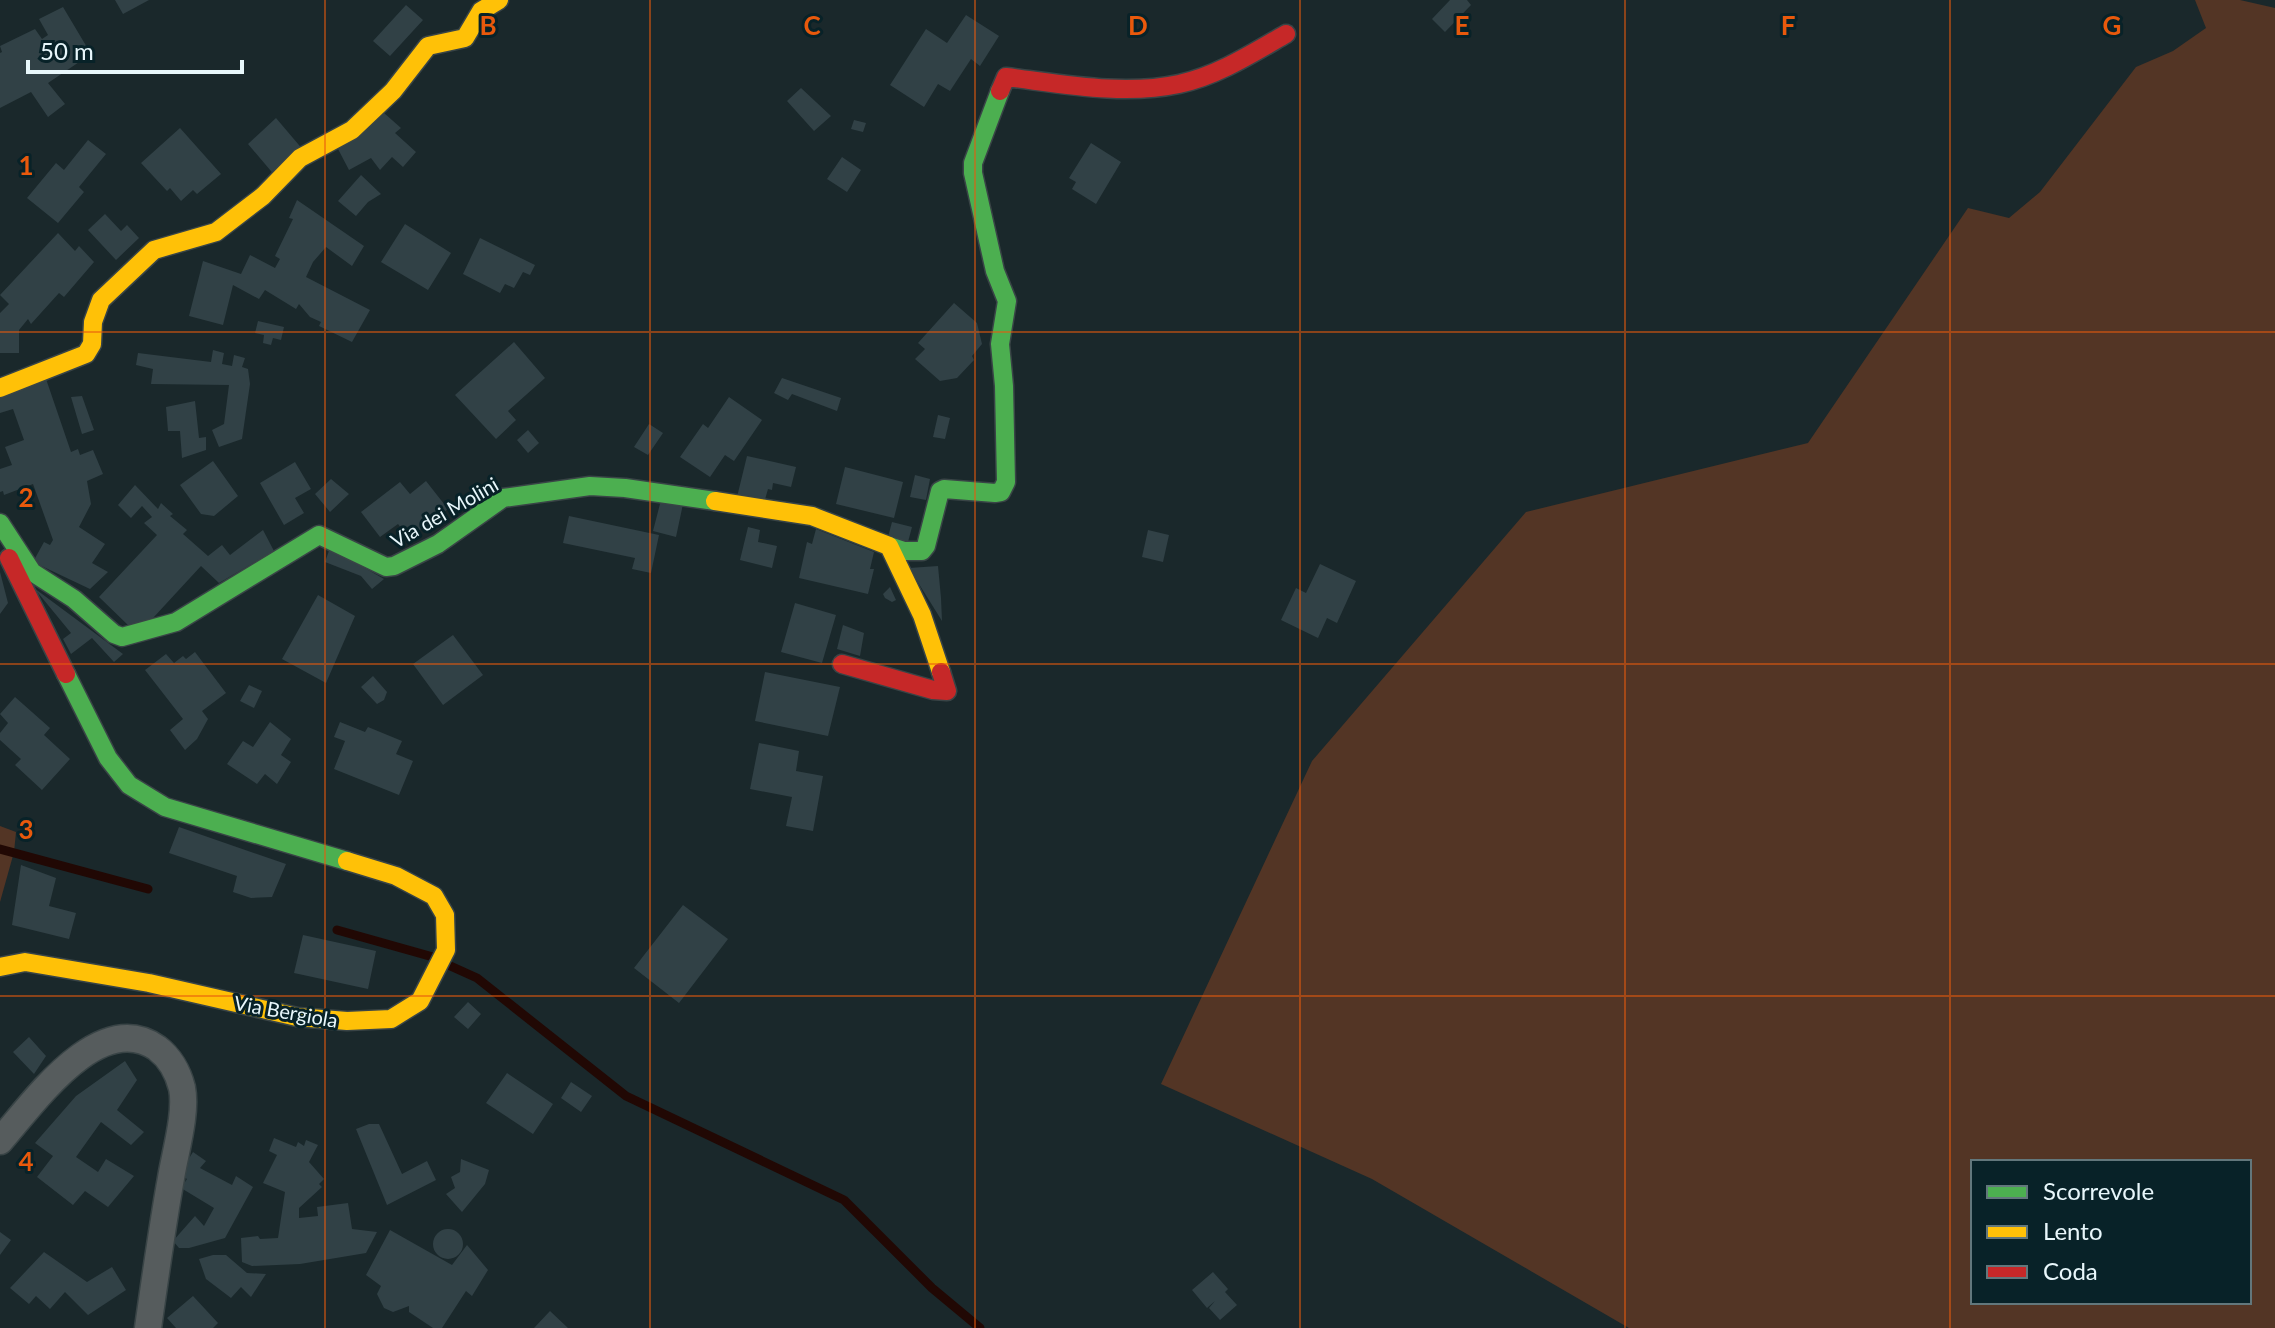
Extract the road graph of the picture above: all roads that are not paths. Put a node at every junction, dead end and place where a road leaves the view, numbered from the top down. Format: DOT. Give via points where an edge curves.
graph roads {
  1 [pos="499,0"];
  2 [pos="1286,34"];
  3 [pos="0,388"];
  4 [pos="0,523"];
  5 [pos="0,538"];
  6 [pos="889,546"];
  7 [pos="842,664"];
  8 [pos="0,967"];
  9 [pos="0,1141"];
  10 [pos="148,1328"];
  1 -- 3 [label="street" via="481,11 465,38 428,46 393,91 352,130 300,158 263,196 216,232 154,250 101,300 86,354"];
  2 -- 6 [label="street, Via dei Molini" via="1181,84 1112,89 1006,77 973,173 1007,301 1000,344 1006,482 995,493 944,489 922,551"];
  4 -- 6 [label="street, Via dei Molini" via="32,572 122,637 176,622 319,535 394,566 438,544 503,498 549,490 625,488 812,516"];
  5 -- 8 [label="street, Via Bergiola" via="108,758 129,785 165,807 396,876 434,896 445,915 446,950 420,1001 391,1019 347,1021 297,1017 25,962"];
  6 -- 7 [label="street" via="922,615 947,691"];
  9 -- 10 [label="street" via="80,1054 116,1039 146,1040 168,1056 182,1088 180,1125"];
}
